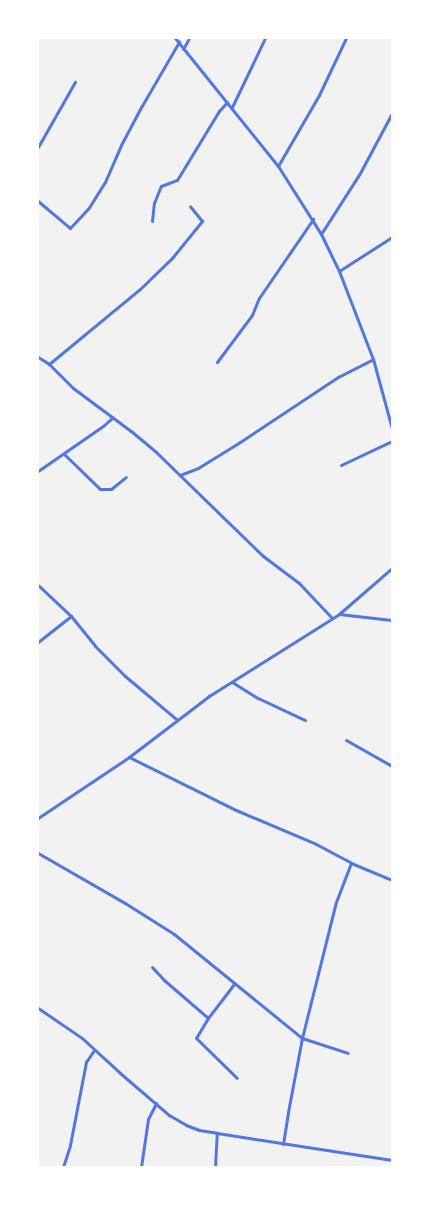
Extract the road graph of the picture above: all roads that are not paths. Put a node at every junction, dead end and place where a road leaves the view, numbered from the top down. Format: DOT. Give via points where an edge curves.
graph roads {
  1 [pos="175,38"];
  2 [pos="188,38"];
  3 [pos="265,38"];
  4 [pos="346,38"];
  5 [pos="179,42"];
  6 [pos="183,48"];
  7 [pos="75,82"];
  8 [pos="227,102"];
  9 [pos="232,107"];
  10 [pos="392,113"];
  11 [pos="38,147"];
  12 [pos="278,166"];
  13 [pos="38,201"];
  14 [pos="190,206"];
  15 [pos="313,220"];
  16 [pos="152,221"];
  17 [pos="321,234"];
  18 [pos="392,238"];
  19 [pos="339,271"];
  20 [pos="38,357"];
  21 [pos="373,359"];
  22 [pos="216,362"];
  23 [pos="49,364"];
  24 [pos="113,417"];
  25 [pos="392,429"];
  26 [pos="392,441"];
  27 [pos="64,454"];
  28 [pos="341,465"];
  29 [pos="38,471"];
  30 [pos="180,475"];
  31 [pos="126,477"];
  32 [pos="392,568"];
  33 [pos="38,585"];
  34 [pos="338,614"];
  35 [pos="71,616"];
  36 [pos="331,617"];
  37 [pos="392,620"];
  38 [pos="38,642"];
  39 [pos="232,682"];
  40 [pos="176,719"];
  41 [pos="305,720"];
  42 [pos="346,740"];
  43 [pos="129,757"];
  44 [pos="392,766"];
  45 [pos="38,818"];
  46 [pos="38,853"];
  47 [pos="351,863"];
  48 [pos="392,880"];
  49 [pos="152,967"];
  50 [pos="234,984"];
  51 [pos="38,1008"];
  52 [pos="208,1018"];
  53 [pos="302,1038"];
  54 [pos="94,1050"];
  55 [pos="348,1053"];
  56 [pos="237,1078"];
  57 [pos="156,1103"];
  58 [pos="217,1133"];
  59 [pos="284,1144"];
  60 [pos="392,1160"];
  61 [pos="63,1167"];
  62 [pos="141,1167"];
  63 [pos="215,1167"];
  1 -- 5 [label="street"];
  2 -- 6 [label="street"];
  3 -- 9 [label="street"];
  4 -- 12 [label="street" via="319,95"];
  5 -- 6 [label="street"];
  5 -- 13 [label="street" via="131,127 105,182 88,209 70,228"];
  6 -- 8 [label="street"];
  7 -- 11 [label="street"];
  8 -- 9 [label="street"];
  8 -- 16 [label="street" via="177,180 160,186 154,203"];
  9 -- 12 [label="street"];
  10 -- 17 [label="street" via="360,173"];
  12 -- 15 [label="street"];
  14 -- 23 [label="street" via="202,220 172,258 140,290"];
  15 -- 17 [label="street"];
  15 -- 22 [label="street" via="259,298 252,315"];
  17 -- 19 [label="street"];
  18 -- 19 [label="street"];
  19 -- 21 [label="street"];
  20 -- 23 [label="street"];
  21 -- 25 [label="street"];
  21 -- 30 [label="street" via="338,377 198,468"];
  23 -- 24 [label="street" via="73,388"];
  24 -- 27 [label="street"];
  24 -- 30 [label="street"];
  26 -- 28 [label="street"];
  27 -- 29 [label="street"];
  27 -- 31 [label="street" via="100,489 110,489"];
  30 -- 36 [label="street" via="263,556 299,582"];
  32 -- 34 [label="street"];
  33 -- 35 [label="street"];
  34 -- 36 [label="street"];
  34 -- 37 [label="street"];
  35 -- 38 [label="street"];
  35 -- 40 [label="street" via="90,641 125,676"];
  36 -- 39 [label="street"];
  39 -- 40 [label="street"];
  39 -- 41 [label="street" via="258,698"];
  40 -- 43 [label="street"];
  42 -- 44 [label="street"];
  43 -- 45 [label="street"];
  43 -- 47 [label="street" via="236,810 316,844"];
  46 -- 50 [label="street" via="125,902 174,934"];
  47 -- 48 [label="street"];
  47 -- 53 [label="street" via="336,902"];
  49 -- 52 [label="street"];
  50 -- 52 [label="street"];
  50 -- 53 [label="street"];
  51 -- 54 [label="street" via="64,1024"];
  52 -- 56 [label="street" via="196,1038"];
  53 -- 55 [label="street"];
  53 -- 59 [label="street"];
  54 -- 57 [label="street"];
  54 -- 61 [label="street" via="86,1062 70,1145"];
  57 -- 58 [label="street" via="186,1125"];
  57 -- 62 [label="street" via="148,1120"];
  58 -- 59 [label="street"];
  58 -- 63 [label="street"];
  59 -- 60 [label="street"];
}
